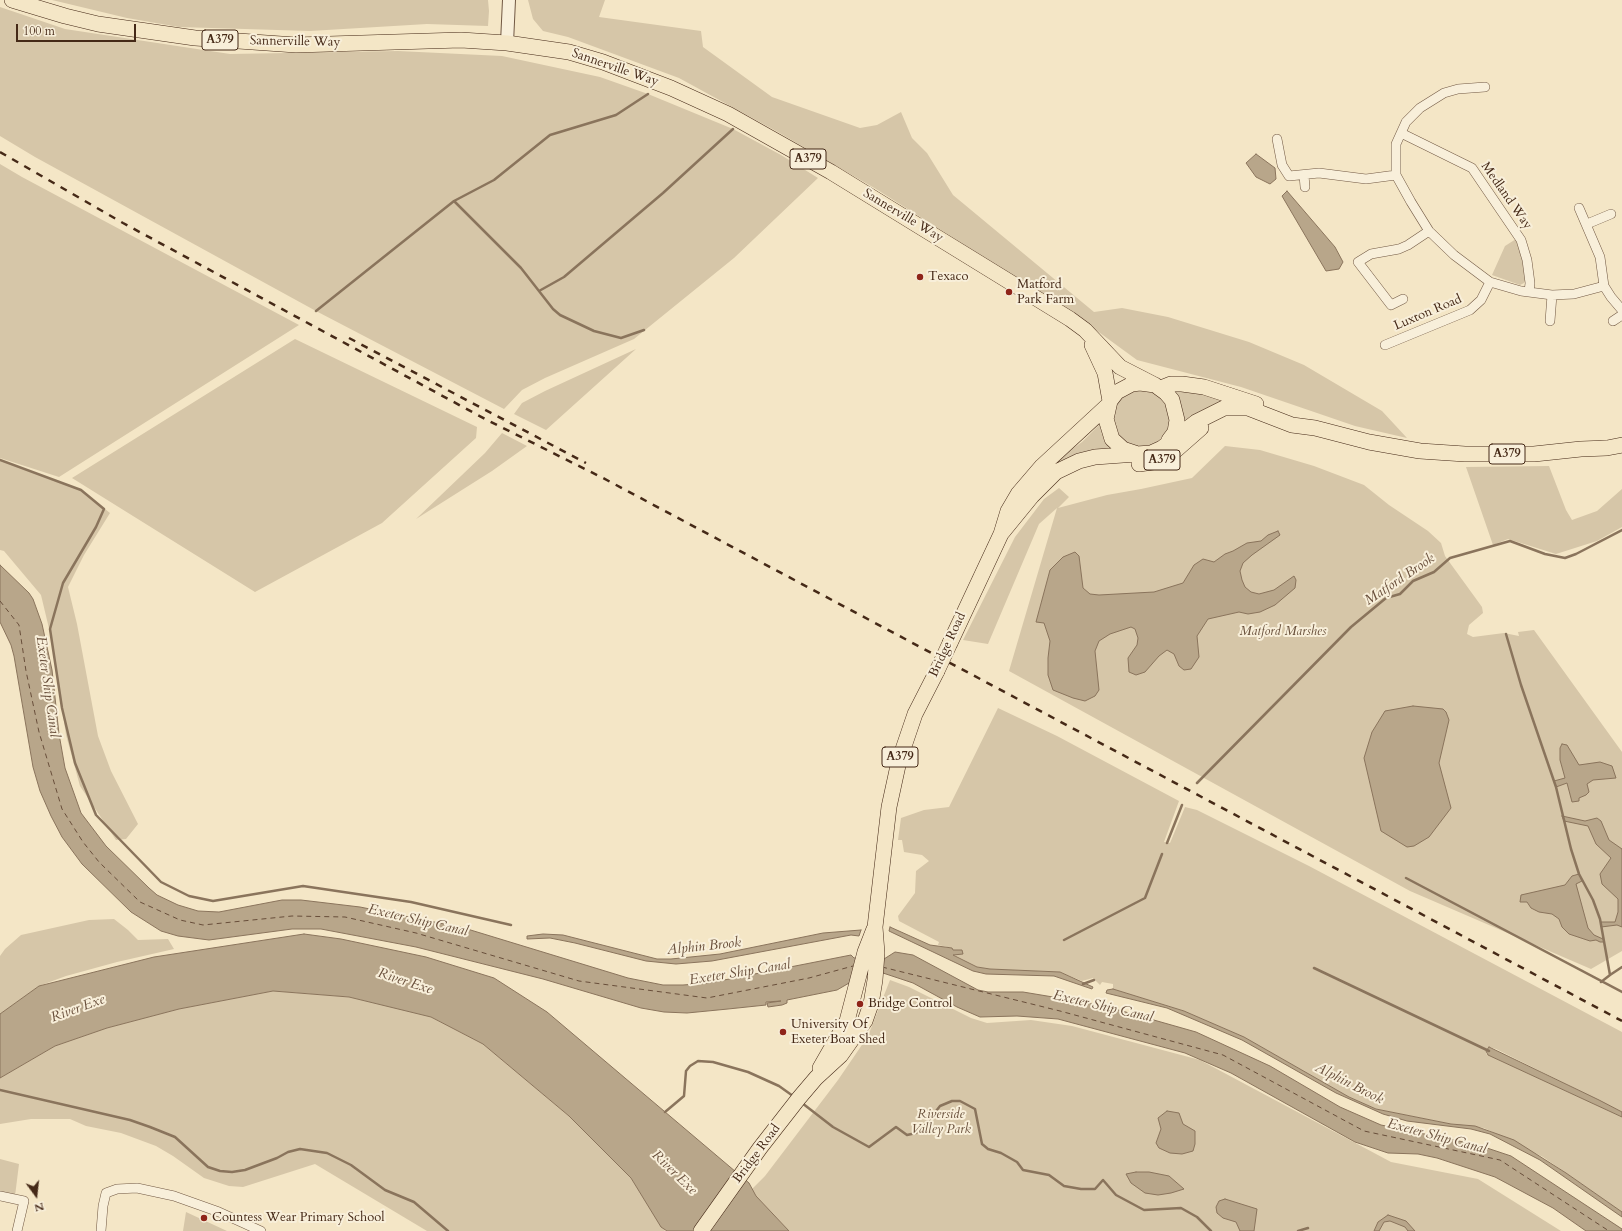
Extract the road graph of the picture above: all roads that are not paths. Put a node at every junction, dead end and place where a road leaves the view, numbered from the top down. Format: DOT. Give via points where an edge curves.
graph roads {
  1 [pos="12,0"];
  2 [pos="509,0"];
  3 [pos="507,43"];
  4 [pos="1485,87"];
  5 [pos="1401,133"];
  6 [pos="1277,139"];
  7 [pos="1304,175"];
  8 [pos="1396,175"];
  9 [pos="1305,187"];
  10 [pos="1579,208"];
  11 [pos="1611,214"];
  12 [pos="1587,224"];
  13 [pos="1429,231"];
  14 [pos="1490,282"];
  15 [pos="1604,286"];
  16 [pos="1529,292"];
  17 [pos="1552,295"];
  18 [pos="1403,298"];
  19 [pos="1622,310"];
  20 [pos="1622,315"];
  21 [pos="1550,321"];
  22 [pos="1613,321"];
  23 [pos="1084,330"];
  24 [pos="1385,345"];
  25 [pos="1158,387"];
  26 [pos="1109,403"];
  27 [pos="1268,416"];
  28 [pos="1315,428"];
  29 [pos="1622,435"];
  30 [pos="1169,441"];
  31 [pos="1622,445"];
  32 [pos="1581,449"];
  33 [pos="1140,454"];
  34 [pos="1045,484"];
  35 [pos="1001,534"];
  36 [pos="870,957"];
  37 [pos="816,1078"];
  38 [pos="0,1196"];
  39 [pos="17,1231"];
  40 [pos="101,1231"];
  41 [pos="261,1231"];
  42 [pos="701,1231"];
  1 -- 3 [label="main road, Sannerville Way / A379" via="98,24 196,38 296,44 425,40"];
  2 -- 3 [label="street"];
  3 -- 23 [label="main road, Sannerville Way / A379" via="570,52 603,62 671,88 728,114 831,172"];
  4 -- 5 [label="street" via="1458,89 1438,96 1409,118"];
  5 -- 8 [label="street" via="1396,144"];
  5 -- 16 [label="street, Medland Way" via="1472,168 1521,240 1527,260"];
  6 -- 7 [label="street" via="1282,165 1289,176"];
  7 -- 8 [label="street" via="1319,173 1366,179"];
  7 -- 9 [label="street"];
  8 -- 13 [label="street"];
  10 -- 12 [label="street"];
  11 -- 12 [label="street"];
  12 -- 15 [label="street" via="1600,257"];
  13 -- 14 [label="street" via="1463,264"];
  13 -- 18 [label="street" via="1408,245 1355,258 1390,305"];
  14 -- 16 [label="street"];
  14 -- 24 [label="street, Luxton Road" via="1481,300 1470,310"];
  15 -- 17 [label="street" via="1574,294"];
  15 -- 19 [label="street"];
  16 -- 17 [label="street"];
  17 -- 21 [label="street"];
  20 -- 22 [label="street"];
  23 -- 25 [label="main road, Sannerville Way / A379" via="1120,367"];
  23 -- 26 [label="main road, Sannerville Way / A379" via="1099,356 1105,373"];
  25 -- 26 [label="main road, A379" via="1132,384 1117,392"];
  25 -- 28 [label="main road, A379" via="1182,384 1227,393 1294,417"];
  25 -- 30 [label="main road, A379" via="1172,400 1177,414 1175,432"];
  26 -- 33 [label="main road, A379" via="1106,425 1112,438 1123,449"];
  26 -- 35 [label="main road, Bridge Road / A379" via="1032,476 1008,512"];
  27 -- 28 [label="main road, A379" via="1292,425"];
  27 -- 30 [label="main road, A379" via="1248,408 1224,408 1196,422"];
  27 -- 34 [label="main road, A379" via="1246,412 1223,415 1200,428 1160,461 1142,464 1090,464"];
  28 -- 32 [label="main road, A379" via="1369,442 1436,452 1534,454"];
  29 -- 32 [label="main road, A379"];
  30 -- 33 [label="main road, A379" via="1151,453"];
  31 -- 32 [label="main road, A379"];
  33 -- 34 [label="main road, A379" via="1105,456 1079,461 1056,472"];
  34 -- 35 [label="main road, A379"];
  35 -- 36 [label="main road, Bridge Road / A379, bridge" via="916,714 899,761 889,807 881,889"];
  36 -- 37 [label="main road, Bridge Road / A379" via="844,1028"];
  36 -- 37 [label="main road, Bridge Road / A379" via="875,980 866,1022 837,1060"];
  37 -- 42 [label="main road, Bridge Road / A379" via="771,1134"];
  38 -- 39 [label="street" via="24,1202"];
  40 -- 41 [label="street" via="106,1193 117,1189 138,1188 165,1192"];
}
